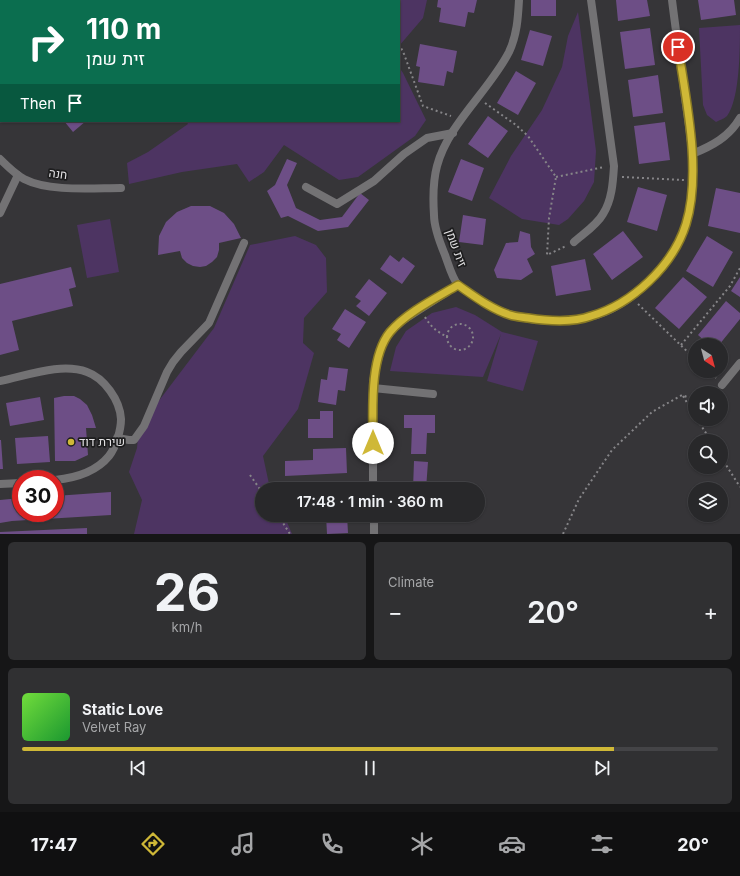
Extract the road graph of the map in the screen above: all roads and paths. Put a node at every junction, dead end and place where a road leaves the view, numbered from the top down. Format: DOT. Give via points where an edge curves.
graph roads {
  1 [pos="520,0"];
  2 [pos="591,0"];
  3 [pos="672,0"];
  4 [pos="400,46"];
  5 [pos="477,98"];
  6 [pos="740,118"];
  7 [pos="462,120"];
  8 [pos="453,133"];
  9 [pos="692,154"];
  10 [pos="0,159"];
  11 [pos="614,166"];
  12 [pos="18,175"];
  13 [pos="613,176"];
  14 [pos="556,177"];
  15 [pos="693,180"];
  16 [pos="306,187"];
  17 [pos="121,188"];
  18 [pos="0,212"];
  19 [pos="574,242"];
  20 [pos="244,243"];
  21 [pos="740,268"];
  22 [pos="458,285"];
  23 [pos="630,297"];
  24 [pos="419,310"];
  25 [pos="448,337"];
  26 [pos="681,345"];
  27 [pos="688,352"];
  28 [pos="740,363"];
  29 [pos="0,380"];
  30 [pos="722,385"];
  31 [pos="373,388"];
  32 [pos="433,394"];
  33 [pos="682,395"];
  34 [pos="688,397"];
  35 [pos="688,405"];
  36 [pos="117,438"];
  37 [pos="728,468"];
  38 [pos="250,475"];
  39 [pos="64,479"];
  40 [pos="255,482"];
  41 [pos="373,482"];
  42 [pos="12,483"];
  43 [pos="0,484"];
  44 [pos="740,487"];
  45 [pos="282,522"];
  46 [pos="374,522"];
  47 [pos="290,534"];
  48 [pos="374,534"];
  49 [pos="563,534"];
  1 -- 5 [label="street, זית שמן" via="515,35 509,52"];
  2 -- 11 [label="street"];
  3 -- 9 [label="street, זית שמן"];
  4 -- 7 [label="path" via="423,106"];
  5 -- 7 [label="street, זית שמן"];
  5 -- 14 [label="path" via="528,136"];
  6 -- 9 [label="street" via="722,139"];
  7 -- 8 [label="street, זית שמן"];
  8 -- 16 [label="street" via="428,138 404,154 374,181 337,204"];
  8 -- 22 [label="street, זית שמן" via="436,167 434,218 442,249"];
  9 -- 15 [label="street, זית שמן"];
  10 -- 12 [label="street, חנה"];
  11 -- 13 [label="street"];
  11 -- 14 [label="path"];
  12 -- 17 [label="street, חנה" via="24,179 60,188"];
  12 -- 18 [label="street"];
  13 -- 15 [label="path"];
  13 -- 19 [label="street" via="603,215"];
  14 -- 19 [label="path" via="549,218 547,255"];
  15 -- 23 [label="street, זית שמן" via="686,225 674,251 660,270"];
  20 -- 36 [label="street" via="209,323 173,362 144,426 134,440"];
  21 -- 26 [label="path" via="730,286"];
  22 -- 23 [label="street, זית שמן" via="510,316 537,320 564,321 590,317"];
  22 -- 24 [label="street"];
  23 -- 26 [label="path"];
  24 -- 25 [label="path" via="431,327"];
  24 -- 31 [label="street" via="402,320 389,333 381,348"];
  25 -- 25 [label="path" via="449,344 460,350 468,347 473,340 469,328 461,324 454,326"];
  26 -- 27 [label="path"];
  28 -- 30 [label="street"];
  29 -- 36 [label="street" via="59,368 87,372 106,386 118,405 121,419"];
  31 -- 32 [label="street"];
  31 -- 41 [label="street"];
  33 -- 34 [label="path"];
  33 -- 35 [label="path"];
  33 -- 49 [label="path" via="652,412 612,450 579,498"];
  36 -- 39 [label="street" via="109,456 99,465 73,478"];
  37 -- 44 [label="path"];
  38 -- 40 [label="path"];
  42 -- 43 [label="street"];
  45 -- 47 [label="path"];
  46 -- 48 [label="street"];
}
